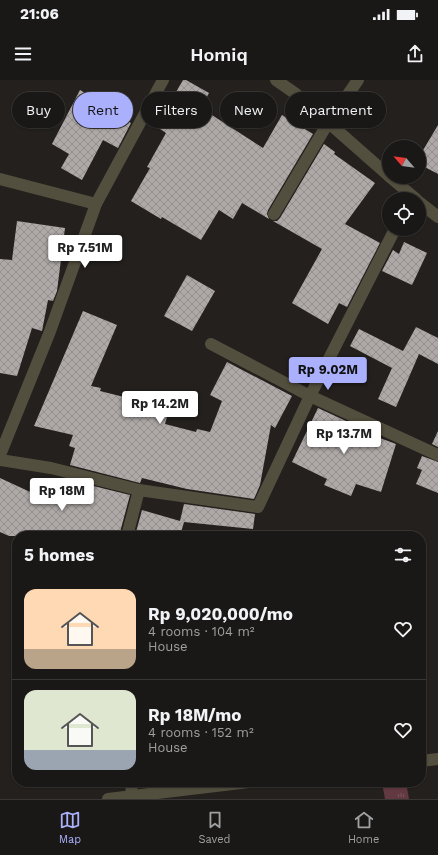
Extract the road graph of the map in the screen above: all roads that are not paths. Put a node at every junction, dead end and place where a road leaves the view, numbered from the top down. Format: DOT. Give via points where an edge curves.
graph roads {
  1 [pos="163,80"];
  2 [pos="276,80"];
  3 [pos="358,80"];
  4 [pos="293,92"];
  5 [pos="350,92"];
  6 [pos="325,128"];
  7 [pos="334,128"];
  8 [pos="382,171"];
  9 [pos="0,179"];
  10 [pos="397,184"];
  11 [pos="406,192"];
  12 [pos="96,204"];
  13 [pos="426,208"];
  14 [pos="274,214"];
  15 [pos="438,217"];
  16 [pos="391,236"];
  17 [pos="211,344"];
  18 [pos="310,396"];
  19 [pos="438,454"];
  20 [pos="0,455"];
  21 [pos="0,460"];
  22 [pos="139,490"];
  23 [pos="128,531"];
  24 [pos="438,759"];
  25 [pos="426,760"];
  26 [pos="131,787"];
  27 [pos="204,787"];
  28 [pos="132,795"];
  29 [pos="108,799"];
  1 -- 12 [label="street"];
  2 -- 4 [label="street"];
  3 -- 5 [label="street"];
  6 -- 14 [label="street"];
  7 -- 8 [label="street"];
  9 -- 12 [label="street"];
  10 -- 11 [label="street"];
  12 -- 20 [label="street" via="49,334"];
  13 -- 15 [label="street"];
  16 -- 18 [label="street"];
  17 -- 18 [label="street"];
  18 -- 19 [label="street"];
  18 -- 22 [label="street" via="258,507"];
  21 -- 22 [label="street" via="51,468"];
  22 -- 23 [label="street"];
  24 -- 25 [label="street"];
  26 -- 28 [label="street"];
  27 -- 28 [label="street"];
  28 -- 29 [label="street"];
}
